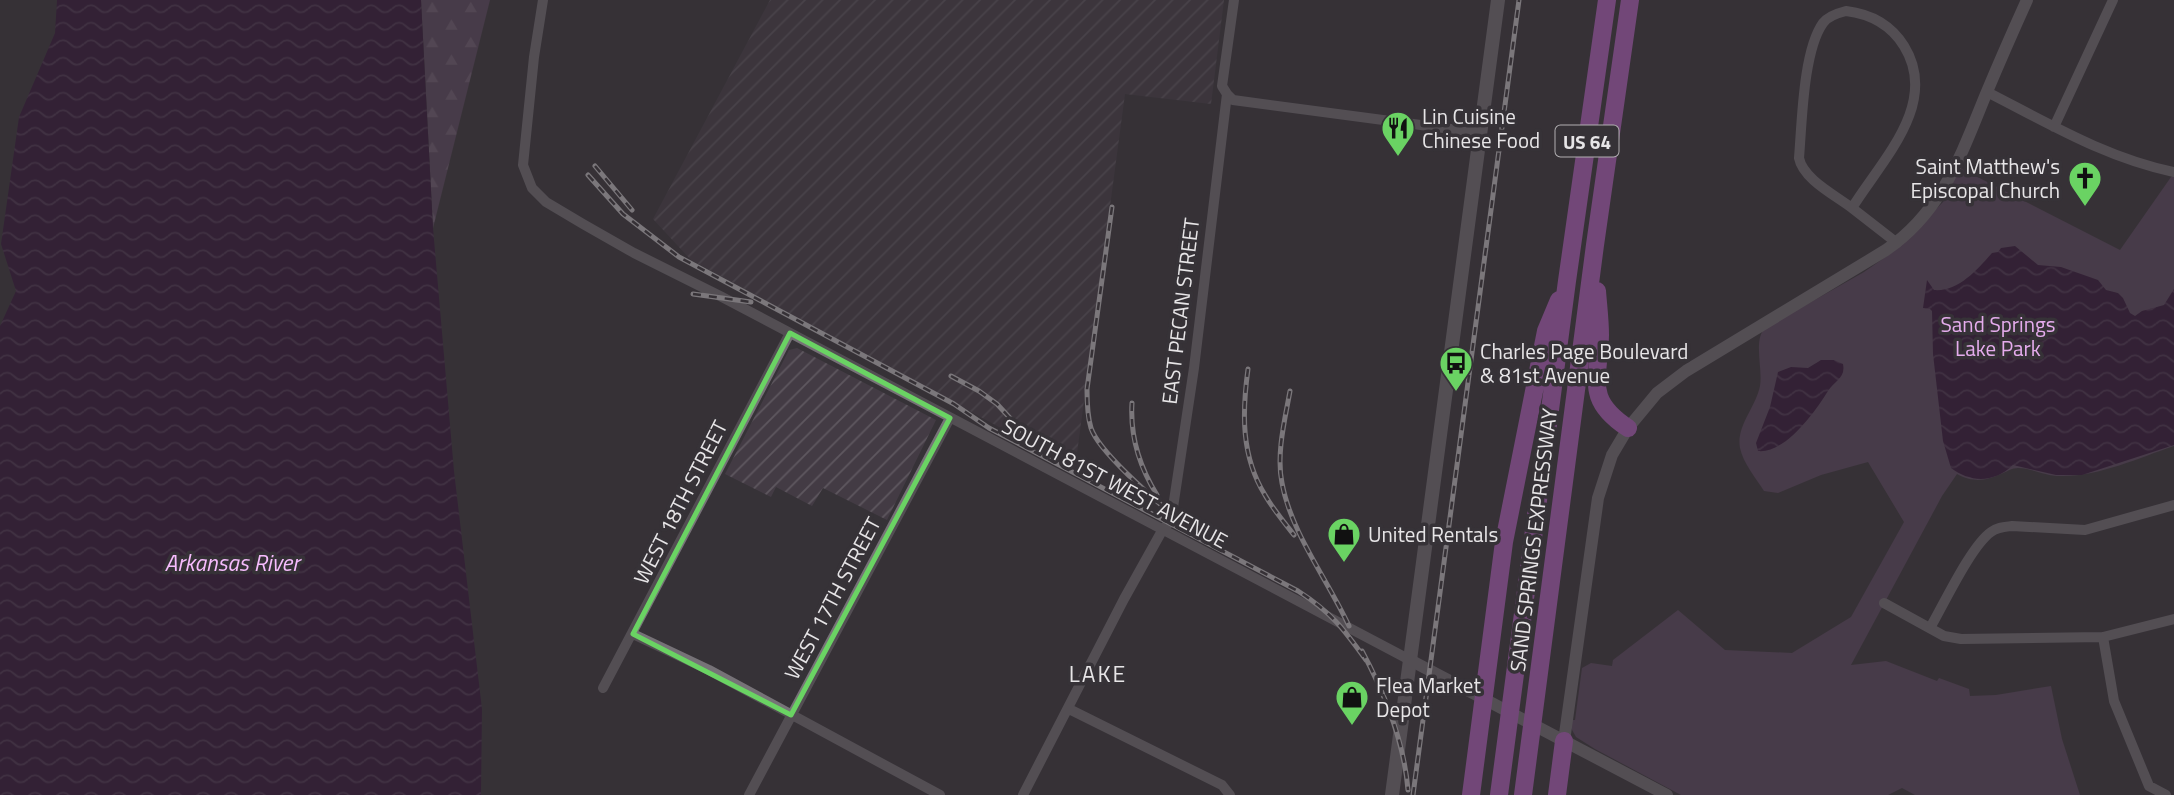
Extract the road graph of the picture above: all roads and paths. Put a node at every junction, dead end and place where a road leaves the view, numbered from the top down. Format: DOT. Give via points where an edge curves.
graph roads {
  1 [pos="542,0"];
  2 [pos="1234,0"];
  3 [pos="1498,0"];
  4 [pos="1607,0"];
  5 [pos="1630,0"];
  6 [pos="2027,0"];
  7 [pos="2113,0"];
  8 [pos="1987,92"];
  9 [pos="1227,94"];
  10 [pos="2054,127"];
  11 [pos="1480,133"];
  12 [pos="2174,172"];
  13 [pos="1852,208"];
  14 [pos="1897,243"];
  15 [pos="1595,246"];
  16 [pos="1567,281"];
  17 [pos="790,333"];
  18 [pos="950,418"];
  19 [pos="1628,428"];
  20 [pos="2174,505"];
  21 [pos="1163,529"];
  22 [pos="1884,603"];
  23 [pos="2174,619"];
  24 [pos="1930,628"];
  25 [pos="634,634"];
  26 [pos="2103,637"];
  27 [pos="1409,660"];
  28 [pos="603,688"];
  29 [pos="1483,697"];
  30 [pos="1069,709"];
  31 [pos="791,715"];
  32 [pos="1564,741"];
  33 [pos="749,795"];
  34 [pos="940,795"];
  35 [pos="1023,795"];
  36 [pos="1230,795"];
  37 [pos="1392,795"];
  38 [pos="1471,795"];
  39 [pos="1499,795"];
  40 [pos="1523,795"];
  41 [pos="1557,795"];
  42 [pos="1667,795"];
  43 [pos="2166,795"];
  1 -- 17 [label="street, SOUTH 81ST WEST AVENUE" via="523,166 532,188 546,202 634,253"];
  2 -- 9 [label="street, EAST PECAN STREET" via="1222,86"];
  3 -- 11 [label="main road"];
  4 -- 16 [label="highway, SAND SPRINGS EXPRESSWAY / US 64"];
  5 -- 15 [label="highway, SAND SPRINGS EXPRESSWAY / US 64"];
  6 -- 8 [label="street"];
  7 -- 10 [label="street"];
  8 -- 10 [label="street"];
  8 -- 14 [label="street" via="1934,204"];
  9 -- 11 [label="street" via="1243,102"];
  9 -- 21 [label="street, EAST PECAN STREET" via="1192,381 1172,514"];
  10 -- 12 [label="street" via="2117,157"];
  11 -- 27 [label="main road"];
  13 -- 13 [label="street" via="1902,132 1913,103 1916,74 1893,31 1846,11 1831,16 1816,36 1805,86 1799,158 1806,174"];
  13 -- 14 [label="street"];
  14 -- 19 [label="street" via="1686,371 1657,393"];
  15 -- 19 [label="highway" via="1600,334 1597,391 1605,409"];
  15 -- 40 [label="highway, SAND SPRINGS EXPRESSWAY / US 64"];
  16 -- 29 [label="highway" via="1543,344 1504,542"];
  16 -- 39 [label="highway, SAND SPRINGS EXPRESSWAY / US 64"];
  17 -- 18 [label="street, SOUTH 81ST WEST AVENUE"];
  17 -- 25 [label="street, WEST 18TH STREET"];
  18 -- 21 [label="street, SOUTH 81ST WEST AVENUE"];
  18 -- 31 [label="street, WEST 17TH STREET"];
  19 -- 32 [label="street" via="1612,455 1598,498"];
  20 -- 24 [label="street" via="2085,530 2012,526 1992,531 1976,548"];
  21 -- 27 [label="street, SOUTH 81ST WEST AVENUE"];
  21 -- 30 [label="street, EAST PECAN STREET"];
  22 -- 24 [label="street"];
  23 -- 26 [label="street"];
  24 -- 26 [label="street" via="1961,639"];
  25 -- 28 [label="street, WEST 18TH STREET"];
  25 -- 31 [label="street"];
  26 -- 43 [label="street" via="2114,701 2148,786"];
  27 -- 29 [label="street, SOUTH 81ST WEST AVENUE"];
  27 -- 37 [label="main road"];
  29 -- 32 [label="street, SOUTH 81ST WEST AVENUE"];
  29 -- 38 [label="highway"];
  30 -- 35 [label="street, EAST PECAN STREET"];
  30 -- 36 [label="street" via="1222,785"];
  31 -- 33 [label="street, WEST 17TH STREET"];
  31 -- 34 [label="street"];
  32 -- 41 [label="highway"];
  32 -- 42 [label="street, SOUTH 81ST WEST AVENUE"];
}
